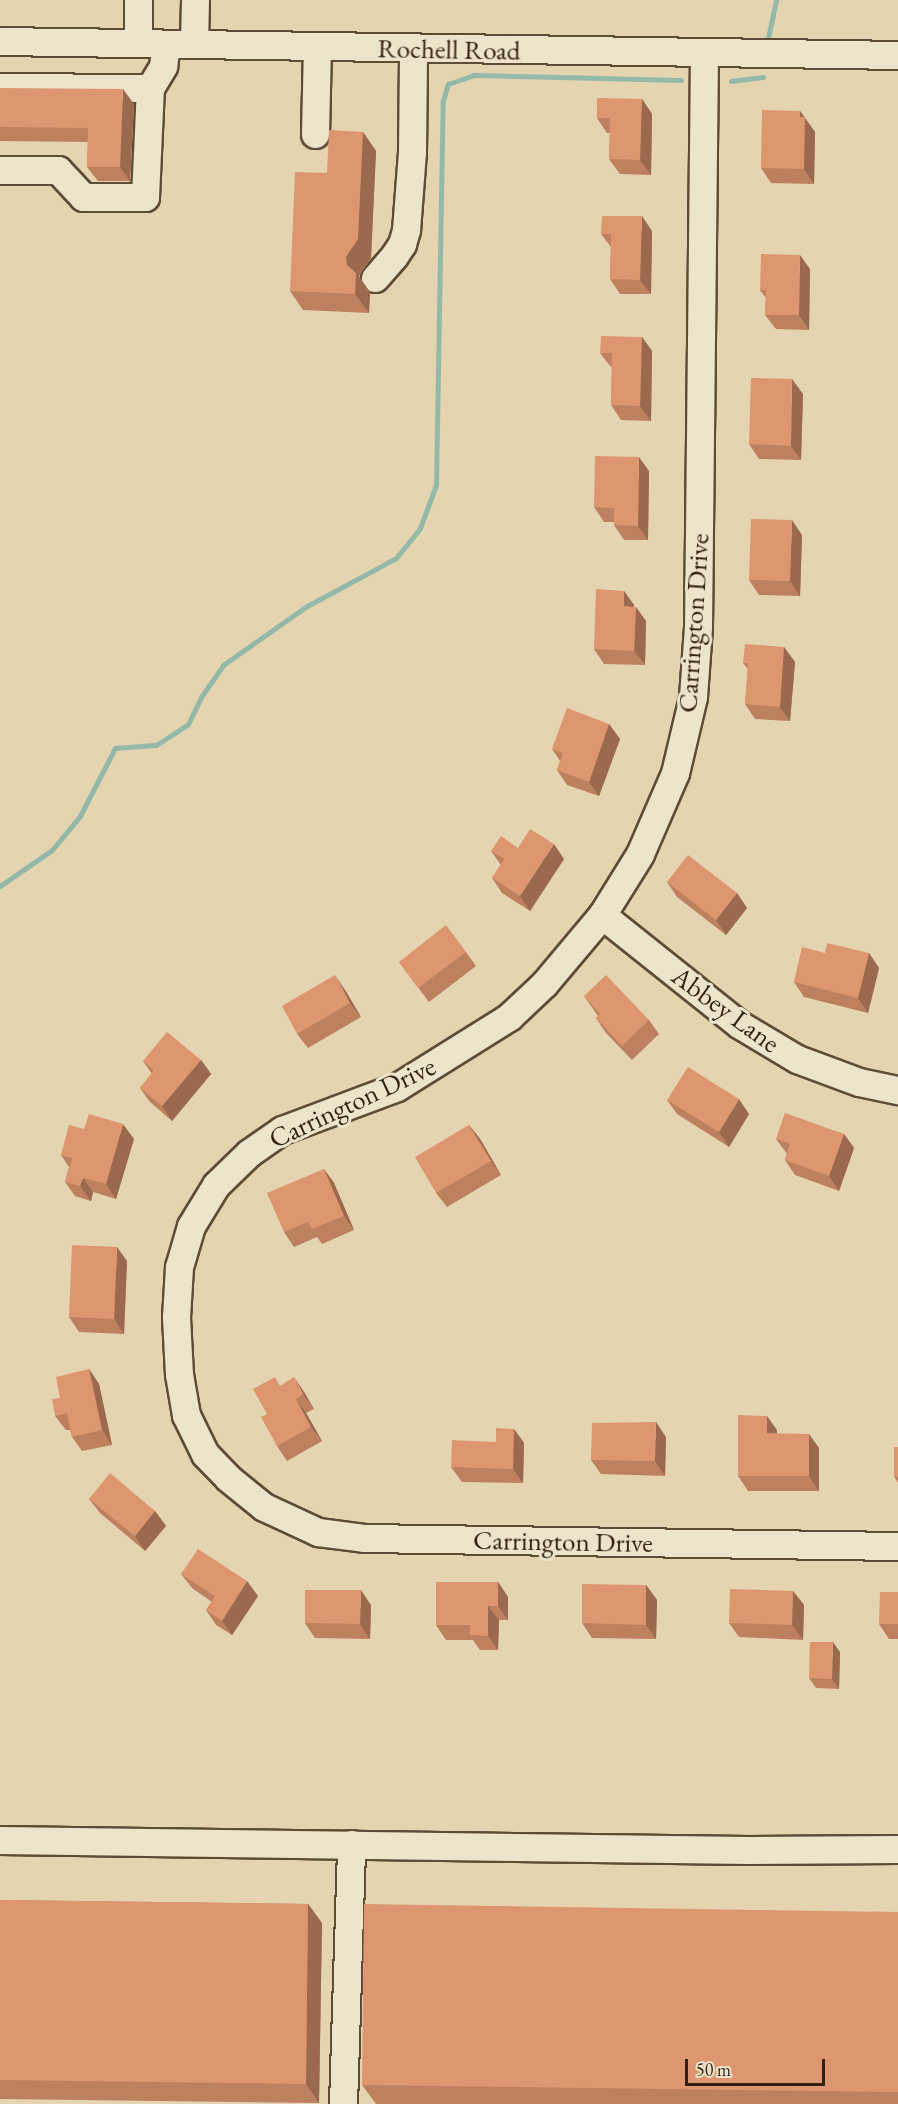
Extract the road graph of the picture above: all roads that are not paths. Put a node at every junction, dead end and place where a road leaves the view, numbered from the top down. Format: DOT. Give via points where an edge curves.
graph roads {
  1 [pos="138,0"];
  2 [pos="195,0"];
  3 [pos="0,41"];
  4 [pos="138,43"];
  5 [pos="166,44"];
  6 [pos="194,44"];
  7 [pos="317,46"];
  8 [pos="413,48"];
  9 [pos="704,54"];
  10 [pos="898,56"];
  11 [pos="0,87"];
  12 [pos="150,88"];
  13 [pos="315,134"];
  14 [pos="0,170"];
  15 [pos="375,278"];
  16 [pos="602,915"];
  17 [pos="898,1090"];
  18 [pos="898,1546"];
  19 [pos="0,1840"];
  20 [pos="351,1844"];
  21 [pos="898,1849"];
  22 [pos="343,2104"];
  1 -- 4 [label="street"];
  2 -- 6 [label="street"];
  3 -- 4 [label="street, Rochell Road"];
  4 -- 5 [label="street, Rochell Road"];
  5 -- 6 [label="street, Rochell Road"];
  5 -- 12 [label="street" via="163,66"];
  6 -- 7 [label="street, Rochell Road"];
  7 -- 8 [label="street, Rochell Road"];
  7 -- 13 [label="street"];
  8 -- 9 [label="street, Rochell Road"];
  8 -- 15 [label="street" via="406,230 402,244"];
  9 -- 10 [label="street, Rochell Road"];
  9 -- 16 [label="street, Carrington Drive" via="698,627 693,697 675,772 640,854"];
  11 -- 12 [label="street"];
  12 -- 14 [label="street" via="145,197 83,197 58,170"];
  16 -- 17 [label="street, Abbey Lane" via="740,1025 797,1059 859,1082"];
  16 -- 18 [label="street, Carrington Drive" via="544,984 509,1017 397,1087 282,1130 249,1153 216,1185 191,1226 179,1267 176,1317 186,1415 205,1454 228,1478 264,1507 318,1532 364,1539"];
  19 -- 20 [label="street"];
  20 -- 21 [label="street"];
  20 -- 22 [label="street"];
}
